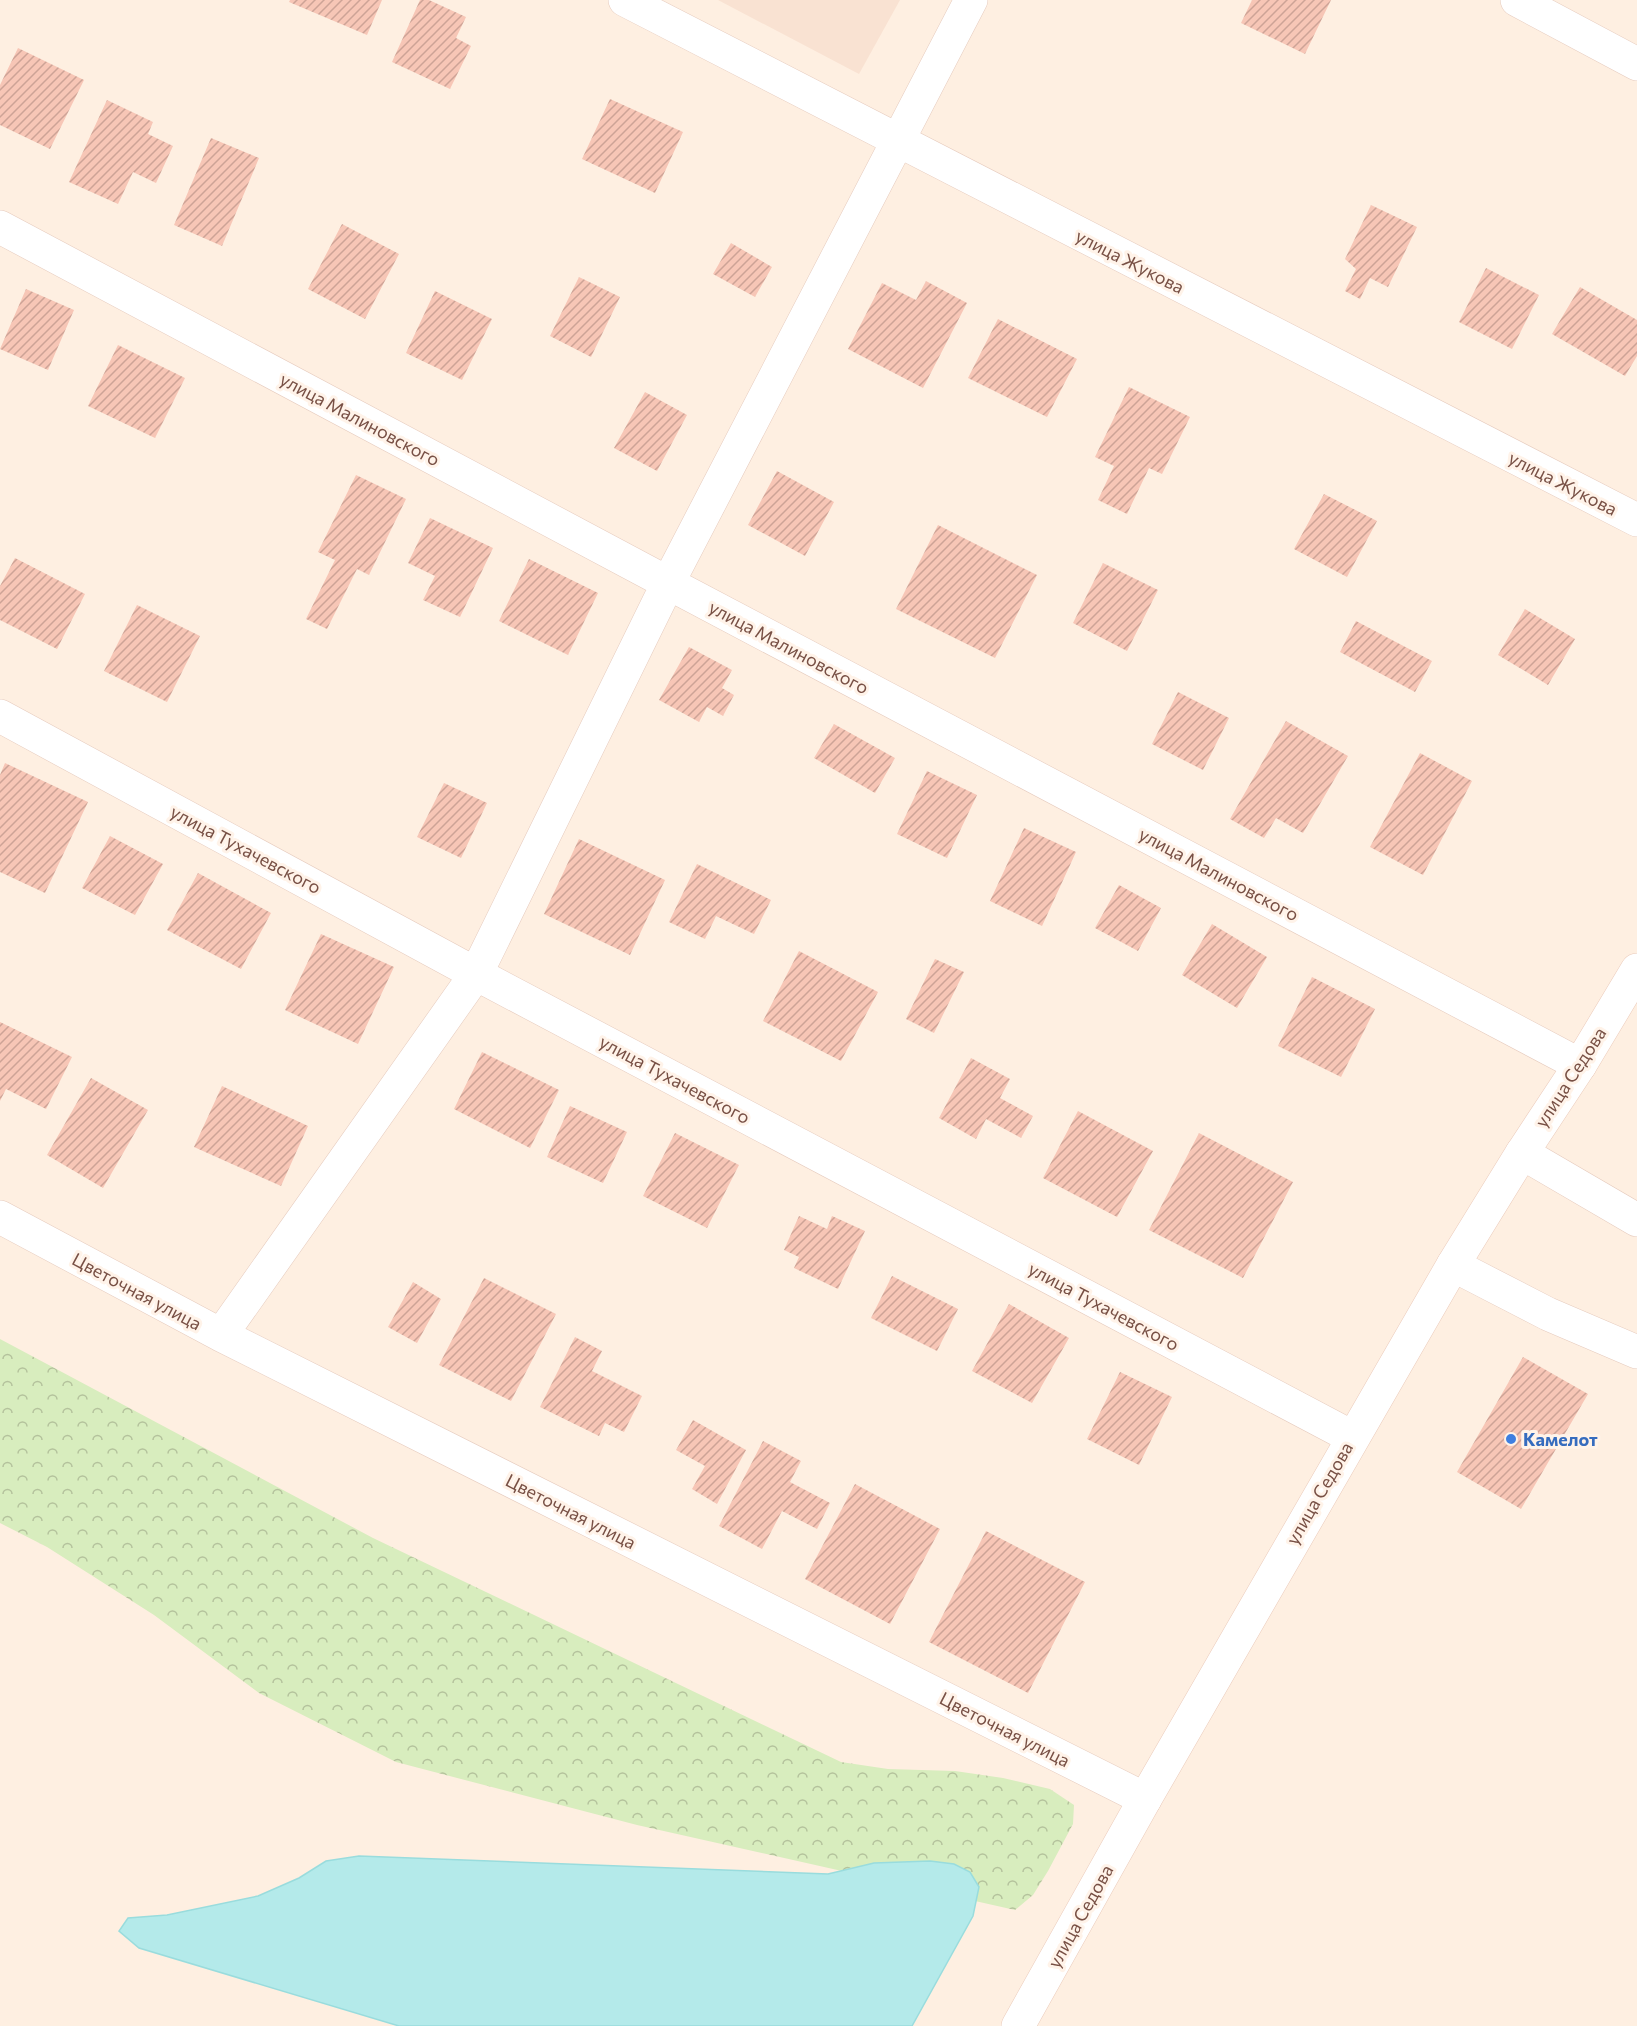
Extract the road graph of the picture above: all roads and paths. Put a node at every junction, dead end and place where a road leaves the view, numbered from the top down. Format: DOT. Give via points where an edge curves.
graph roads {
  1 [pos="625,0"];
  2 [pos="971,0"];
  3 [pos="1517,0"];
  4 [pos="1637,64"];
  5 [pos="897,142"];
  6 [pos="0,226"];
  7 [pos="1637,520"];
  8 [pos="668,583"];
  9 [pos="0,716"];
  10 [pos="1637,970"];
  11 [pos="476,974"];
  12 [pos="1580,1065"];
  13 [pos="1522,1153"];
  14 [pos="0,1217"];
  15 [pos="1637,1220"];
  16 [pos="1453,1265"];
  17 [pos="221,1335"];
  18 [pos="1637,1352"];
  19 [pos="1352,1437"];
  20 [pos="1145,1798"];
  21 [pos="1018,2026"];
  1 -- 5 [label="street, улица Жукова"];
  2 -- 5 [label="street"];
  3 -- 4 [label="street"];
  5 -- 7 [label="street, улица Жукова"];
  5 -- 8 [label="street"];
  6 -- 8 [label="street, улица Малиновского"];
  8 -- 11 [label="street"];
  8 -- 12 [label="street, улица Малиновского"];
  9 -- 11 [label="street, улица Тухачевского"];
  10 -- 12 [label="street, улица Седова"];
  11 -- 17 [label="street"];
  11 -- 19 [label="street, улица Тухачевского"];
  12 -- 13 [label="street, улица Седова"];
  13 -- 15 [label="street"];
  13 -- 16 [label="street, улица Седова"];
  14 -- 17 [label="street, Цветочная улица"];
  16 -- 18 [label="street" via="1548,1314"];
  16 -- 19 [label="street, улица Седова"];
  17 -- 20 [label="street, Цветочная улица"];
  19 -- 20 [label="street, улица Седова"];
  20 -- 21 [label="street, улица Седова"];
}
